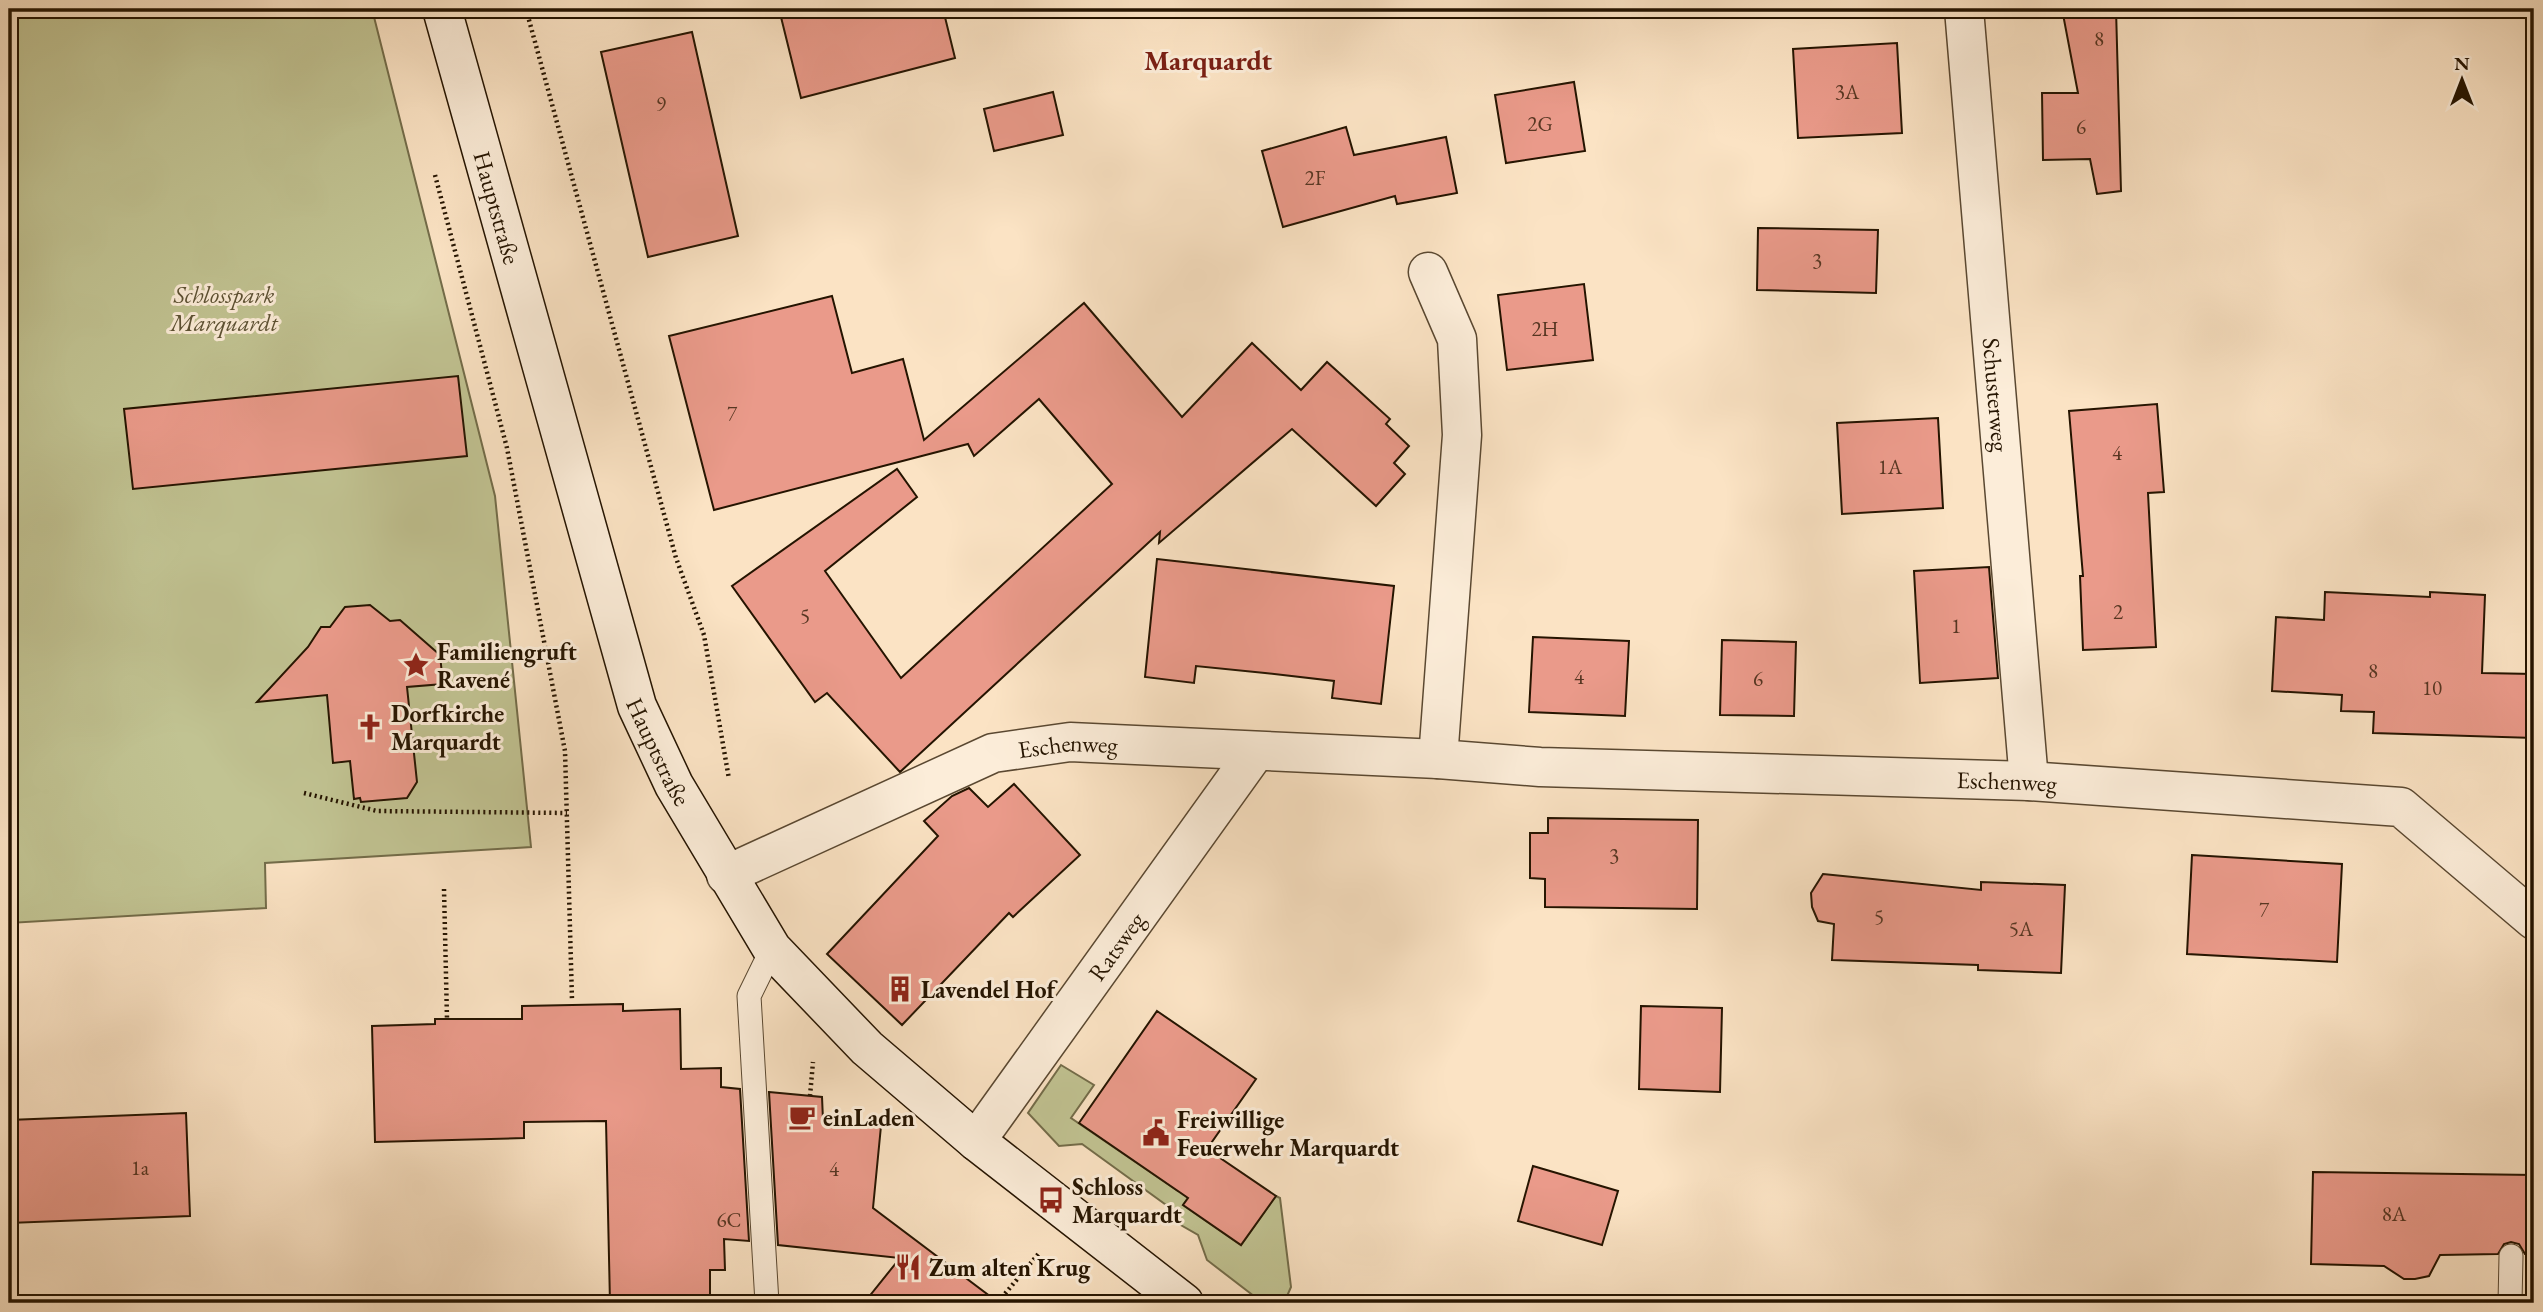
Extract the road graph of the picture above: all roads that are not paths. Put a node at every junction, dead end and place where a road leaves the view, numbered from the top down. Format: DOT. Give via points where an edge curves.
graph roads {
  1 [pos="442,9"];
  2 [pos="1964,9"];
  3 [pos="1428,272"];
  4 [pos="1256,751"];
  5 [pos="1438,759"];
  6 [pos="2029,781"];
  7 [pos="726,875"];
  8 [pos="2534,920"];
  9 [pos="772,949"];
  10 [pos="976,1141"];
  11 [pos="2511,1256"];
  12 [pos="766,1303"];
  13 [pos="1184,1303"];
  14 [pos="2510,1303"];
  1 -- 7 [label="street, Hauptstraße" via="637,706 674,785"];
  2 -- 6 [label="street, Schusterweg"];
  3 -- 5 [label="street" via="1457,340 1461,435"];
  4 -- 5 [label="street, Eschenweg"];
  4 -- 7 [label="street, Eschenweg" via="1070,742 993,753"];
  4 -- 10 [label="street, Ratsweg"];
  5 -- 6 [label="street, Eschenweg" via="1540,767"];
  6 -- 8 [label="street, Eschenweg" via="2402,807"];
  7 -- 9 [label="street, Hauptstraße"];
  9 -- 10 [label="street, Hauptstraße" via="867,1048"];
  9 -- 12 [label="lane" via="749,996"];
  10 -- 13 [label="street, Hauptstraße"];
  11 -- 14 [label="lane"];
}
